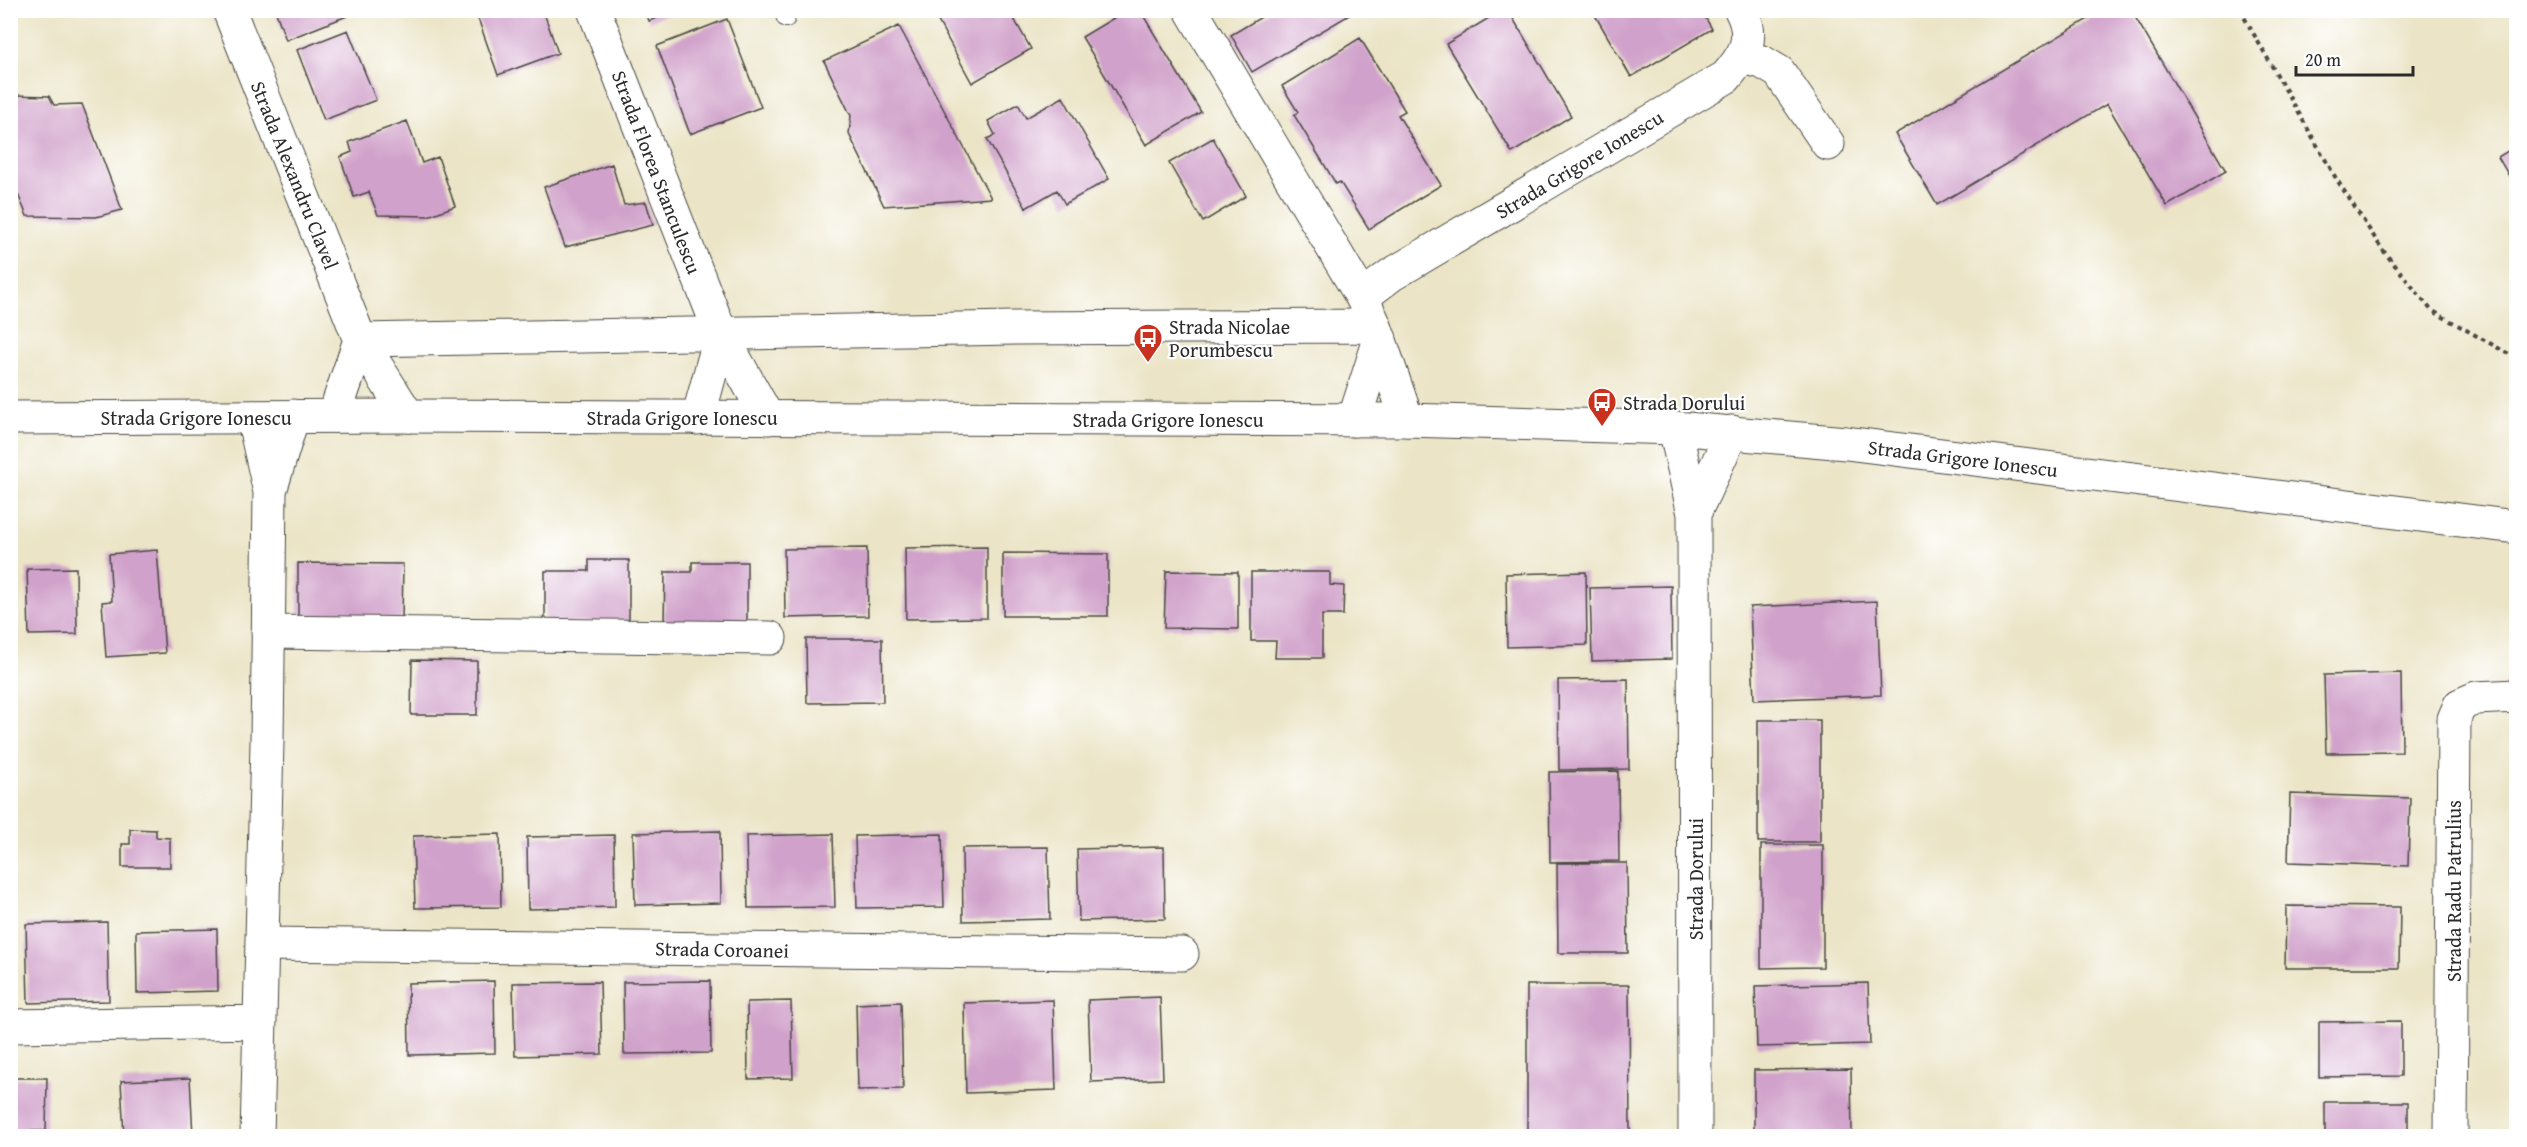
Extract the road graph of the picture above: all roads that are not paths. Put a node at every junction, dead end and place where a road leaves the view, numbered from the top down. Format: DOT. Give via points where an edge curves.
graph roads {
  1 [pos="229,10"];
  2 [pos="594,10"];
  3 [pos="1191,10"];
  4 [pos="1741,10"];
  5 [pos="1743,57"];
  6 [pos="1828,144"];
  7 [pos="1362,297"];
  8 [pos="721,333"];
  9 [pos="1377,333"];
  10 [pos="360,340"];
  11 [pos="293,416"];
  12 [pos="334,416"];
  13 [pos="408,416"];
  14 [pos="253,417"];
  15 [pos="10,418"];
  16 [pos="698,418"];
  17 [pos="768,418"];
  18 [pos="1354,420"];
  19 [pos="1407,420"];
  20 [pos="1675,428"];
  21 [pos="1732,432"];
  22 [pos="270,492"];
  23 [pos="1694,514"];
  24 [pos="2517,527"];
  25 [pos="268,633"];
  26 [pos="770,638"];
  27 [pos="2517,696"];
  28 [pos="262,944"];
  29 [pos="1182,954"];
  30 [pos="260,1022"];
  31 [pos="10,1026"];
  32 [pos="256,1137"];
  33 [pos="1695,1137"];
  34 [pos="2451,1137"];
  1 -- 10 [label="street, Strada Alexandru Clavel"];
  2 -- 8 [label="street, Strada Florea Stanculescu"];
  3 -- 7 [label="street"];
  4 -- 5 [label="street" via="1748,39"];
  5 -- 6 [label="street" via="1779,72"];
  5 -- 7 [label="street, Strada Grigore Ionescu" via="1726,77 1391,275"];
  7 -- 9 [label="street"];
  8 -- 9 [label="street" via="1027,328"];
  8 -- 10 [label="street"];
  8 -- 16 [label="street"];
  8 -- 17 [label="street, Strada Florea Stanculescu"];
  9 -- 18 [label="street"];
  9 -- 19 [label="street"];
  10 -- 12 [label="street"];
  10 -- 13 [label="street, Strada Alexandru Clavel"];
  11 -- 12 [label="street, Strada Grigore Ionescu"];
  11 -- 14 [label="street, Strada Grigore Ionescu"];
  11 -- 22 [label="street"];
  12 -- 13 [label="street, Strada Grigore Ionescu"];
  13 -- 16 [label="street, Strada Grigore Ionescu"];
  14 -- 15 [label="street, Strada Grigore Ionescu"];
  14 -- 22 [label="street"];
  16 -- 17 [label="street, Strada Grigore Ionescu"];
  17 -- 18 [label="street, Strada Grigore Ionescu"];
  18 -- 19 [label="street, Strada Grigore Ionescu"];
  19 -- 20 [label="street, Strada Grigore Ionescu"];
  20 -- 21 [label="street, Strada Grigore Ionescu"];
  20 -- 23 [label="street, Strada Dorului"];
  21 -- 23 [label="street, Strada Dorului"];
  21 -- 24 [label="street, Strada Grigore Ionescu"];
  22 -- 25 [label="street"];
  23 -- 33 [label="street, Strada Dorului"];
  25 -- 26 [label="street"];
  25 -- 28 [label="street"];
  27 -- 34 [label="street, Strada Radu Patrulius" via="2476,698 2460,705 2454,719"];
  28 -- 29 [label="street, Strada Coroanei"];
  28 -- 30 [label="street"];
  30 -- 31 [label="street"];
  30 -- 32 [label="street"];
}
